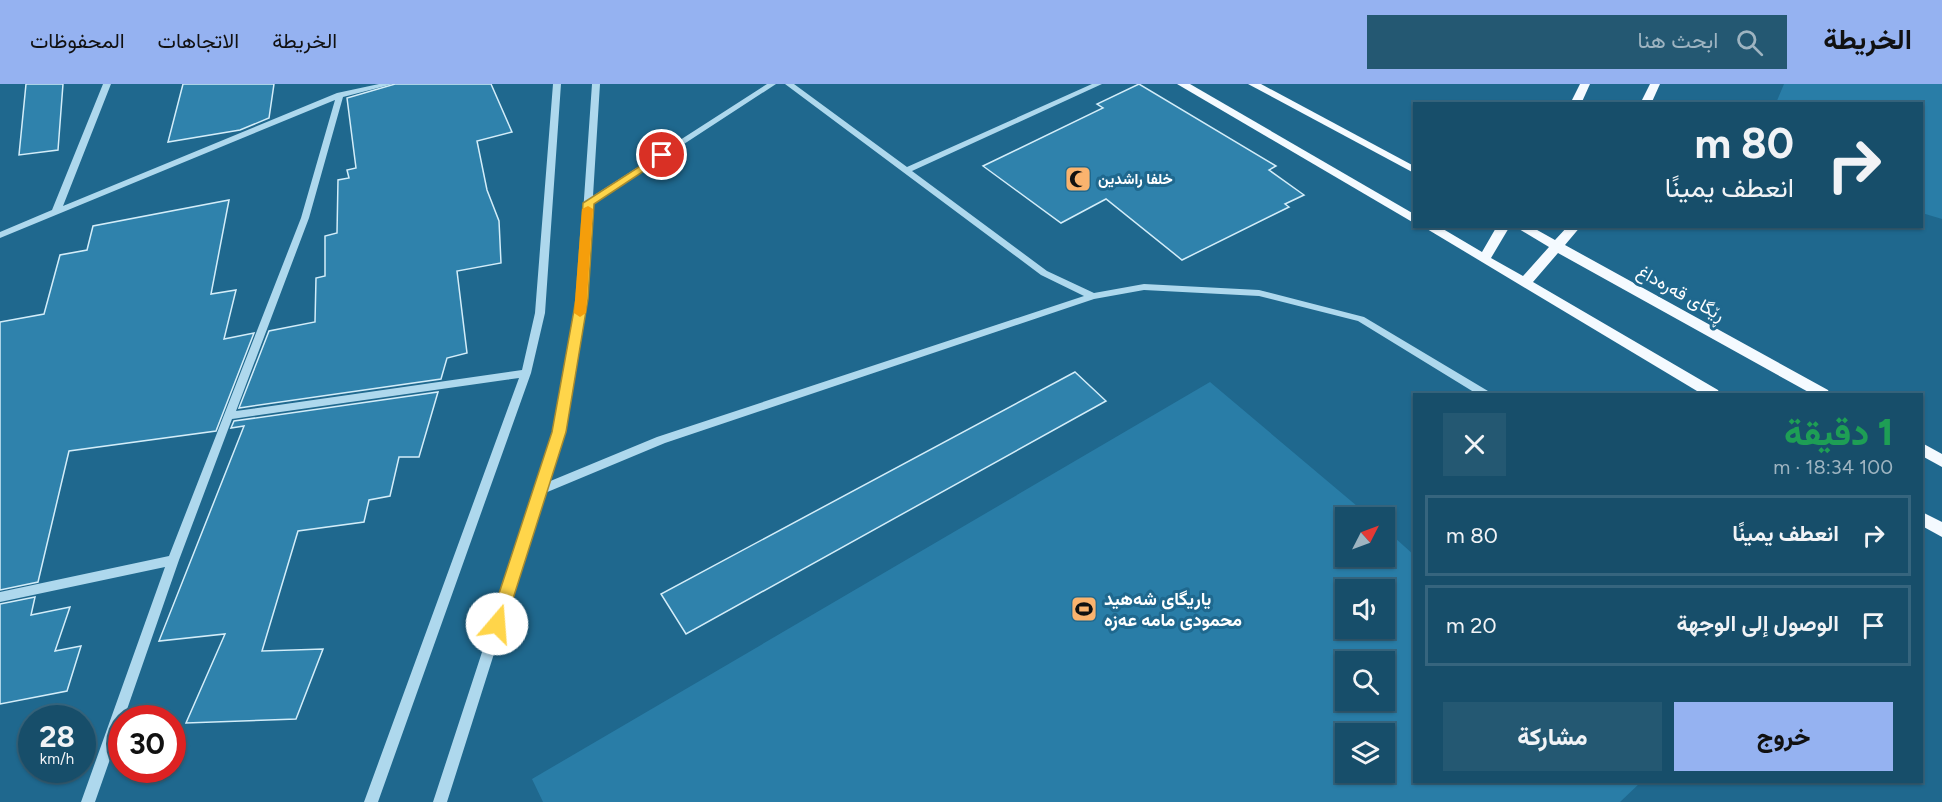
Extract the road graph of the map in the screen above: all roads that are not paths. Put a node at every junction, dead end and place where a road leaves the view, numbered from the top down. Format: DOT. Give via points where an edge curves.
graph roads {
  1 [pos="107,84"];
  2 [pos="389,84"];
  3 [pos="557,84"];
  4 [pos="596,84"];
  5 [pos="771,84"];
  6 [pos="789,84"];
  7 [pos="1098,84"];
  8 [pos="1182,84"];
  9 [pos="1252,84"];
  10 [pos="1585,84"];
  11 [pos="1655,84"];
  12 [pos="340,95"];
  13 [pos="1576,102"];
  14 [pos="1647,102"];
  15 [pos="1413,169"];
  16 [pos="906,171"];
  17 [pos="588,203"];
  18 [pos="57,212"];
  19 [pos="1413,218"];
  20 [pos="1431,228"];
  21 [pos="1503,228"];
  22 [pos="1524,228"];
  23 [pos="1573,228"];
  24 [pos="0,235"];
  25 [pos="1556,246"];
  26 [pos="1484,259"];
  27 [pos="1524,283"];
  28 [pos="1093,296"];
  29 [pos="526,373"];
  30 [pos="1482,393"];
  31 [pos="1711,393"];
  32 [pos="1821,393"];
  33 [pos="229,416"];
  34 [pos="1923,450"];
  35 [pos="1942,461"];
  36 [pos="540,490"];
  37 [pos="1923,519"];
  38 [pos="1942,530"];
  39 [pos="173,560"];
  40 [pos="0,597"];
  41 [pos="88,802"];
  42 [pos="371,802"];
  43 [pos="440,802"];
  1 -- 18 [label="street"];
  2 -- 12 [label="street"];
  3 -- 29 [label="street" via="540,313"];
  4 -- 17 [label="street"];
  5 -- 17 [label="street"];
  6 -- 16 [label="street"];
  7 -- 16 [label="street"];
  8 -- 19 [label="main road"];
  9 -- 15 [label="main road"];
  10 -- 13 [label="main road"];
  11 -- 14 [label="main road"];
  12 -- 18 [label="street"];
  12 -- 33 [label="street" via="305,218"];
  16 -- 28 [label="street" via="1044,273"];
  17 -- 36 [label="street" via="582,299 559,432"];
  18 -- 24 [label="street"];
  20 -- 26 [label="main road"];
  21 -- 26 [label="main road"];
  22 -- 25 [label="main road, ڕێگای قەرەداغ"];
  23 -- 25 [label="main road"];
  25 -- 27 [label="main road"];
  25 -- 32 [label="main road, ڕێگای قەرەداغ"];
  26 -- 27 [label="main road"];
  27 -- 31 [label="main road"];
  28 -- 30 [label="street" via="1144,286 1259,294 1361,319"];
  28 -- 36 [label="street" via="661,440"];
  29 -- 33 [label="street"];
  29 -- 42 [label="street"];
  33 -- 39 [label="street"];
  34 -- 35 [label="main road"];
  36 -- 43 [label="street"];
  37 -- 38 [label="main road"];
  39 -- 40 [label="street"];
  39 -- 41 [label="street"];
}
